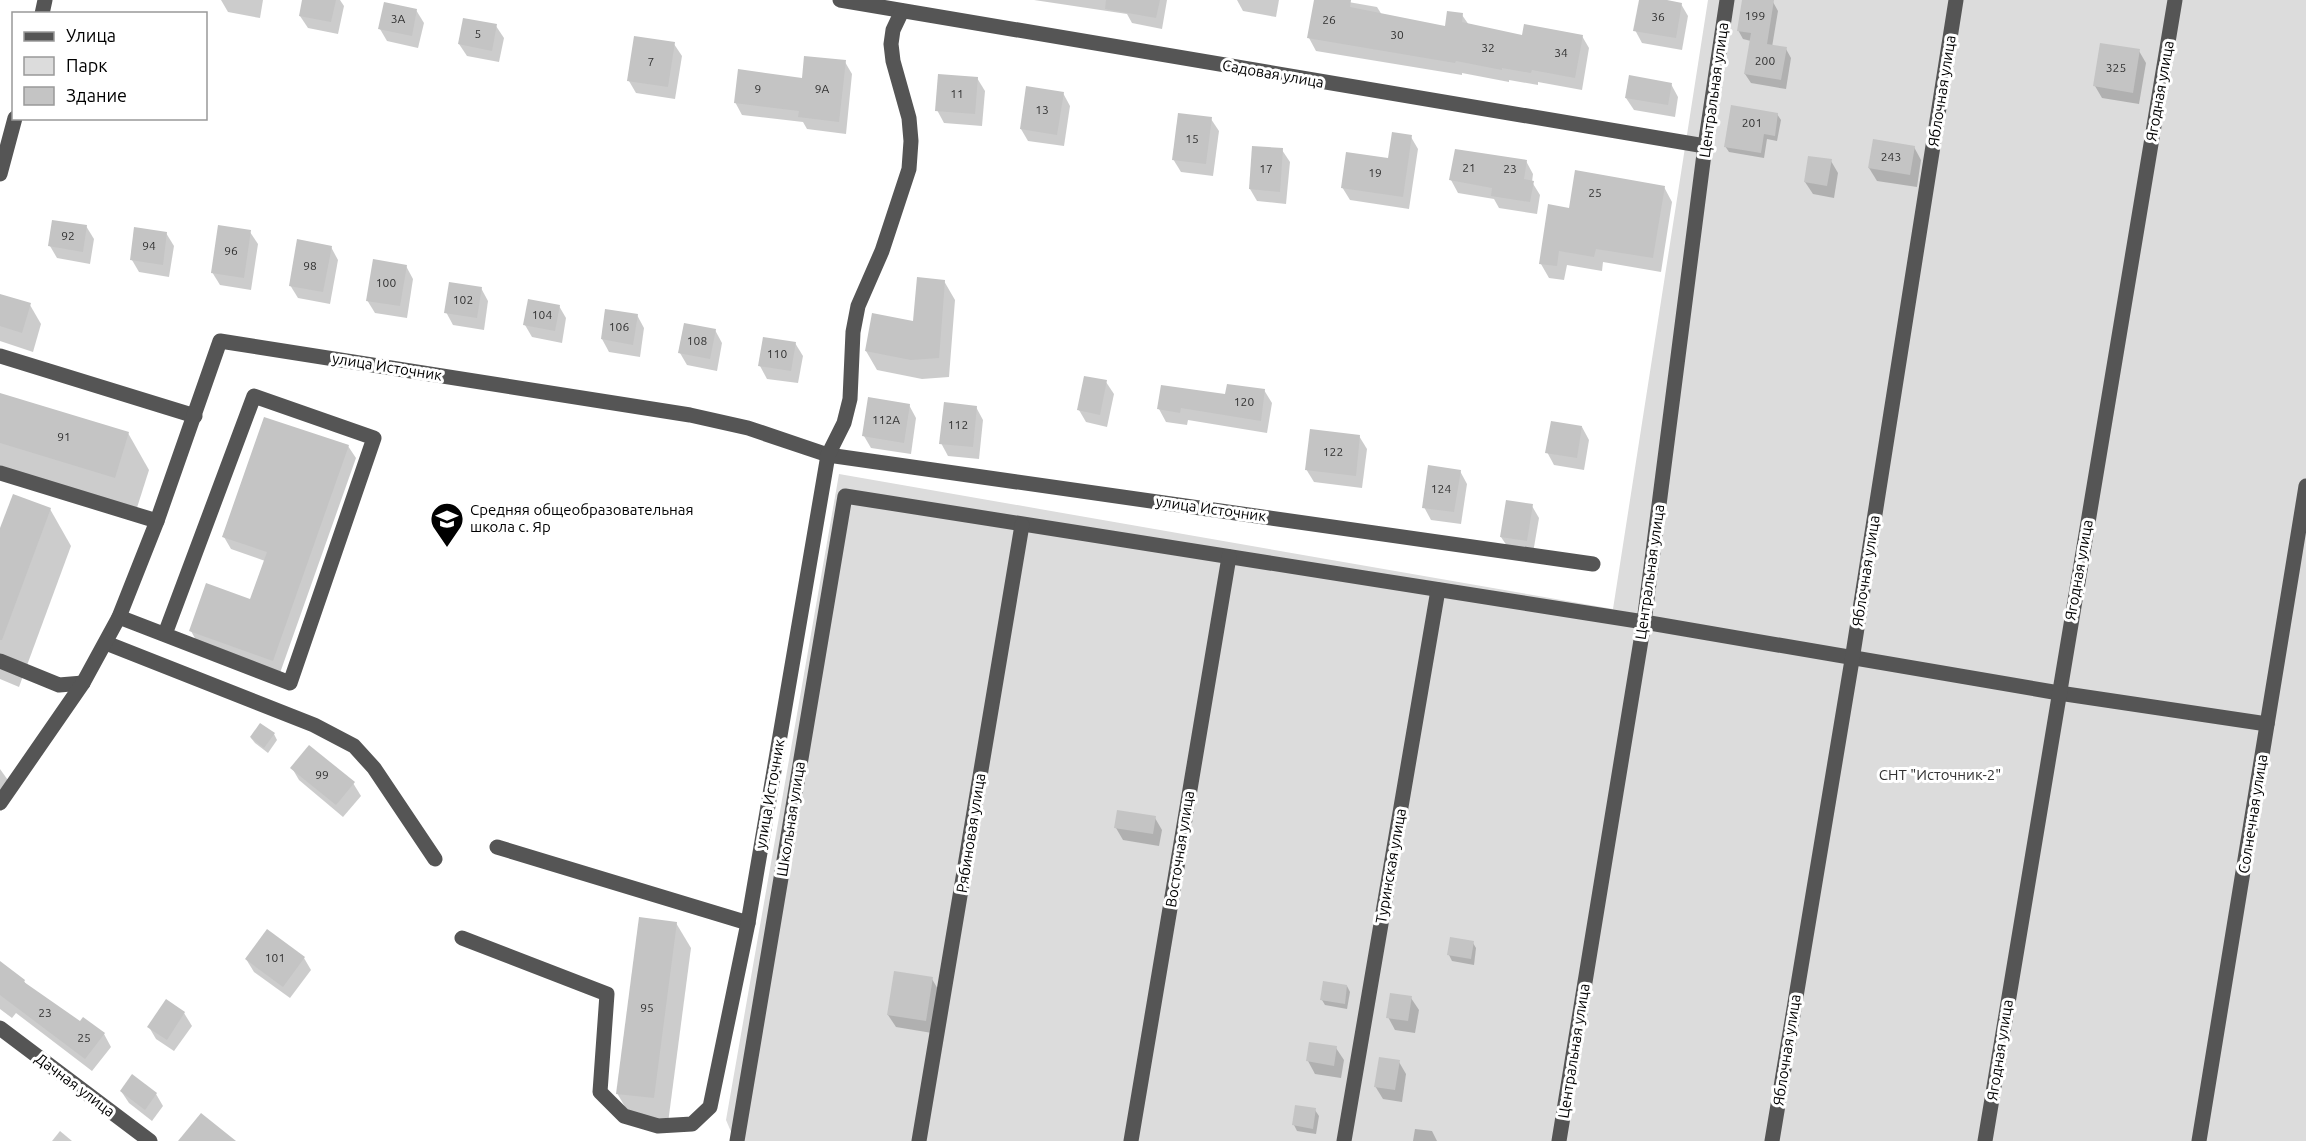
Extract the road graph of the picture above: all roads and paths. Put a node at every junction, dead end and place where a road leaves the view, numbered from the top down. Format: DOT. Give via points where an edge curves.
graph roads {
  1 [pos="840,0"];
  2 [pos="1727,0"];
  3 [pos="1956,0"];
  4 [pos="2175,0"];
  5 [pos="902,11"];
  6 [pos="14,120"];
  7 [pos="1705,146"];
  8 [pos="0,174"];
  9 [pos="0,356"];
  10 [pos="195,416"];
  11 [pos="828,455"];
  12 [pos="0,473"];
  13 [pos="2306,486"];
  14 [pos="157,521"];
  15 [pos="1022,525"];
  16 [pos="1229,557"];
  17 [pos="1593,564"];
  18 [pos="1438,590"];
  19 [pos="119,617"];
  20 [pos="1644,622"];
  21 [pos="165,634"];
  22 [pos="106,643"];
  23 [pos="1852,660"];
  24 [pos="0,661"];
  25 [pos="83,683"];
  26 [pos="2059,693"];
  27 [pos="2267,724"];
  28 [pos="0,803"];
  29 [pos="497,847"];
  30 [pos="435,860"];
  31 [pos="748,923"];
  32 [pos="462,938"];
  33 [pos="0,1028"];
  34 [pos="150,1141"];
  35 [pos="737,1141"];
  36 [pos="919,1141"];
  37 [pos="1131,1141"];
  38 [pos="1344,1141"];
  39 [pos="1559,1141"];
  40 [pos="1772,1141"];
  41 [pos="1985,1141"];
  42 [pos="2199,1141"];
  1 -- 5 [label="street, Садовая улица"];
  2 -- 7 [label="street, Центральная улица"];
  3 -- 23 [label="street, Яблочная улица"];
  4 -- 26 [label="street, Ягодная улица"];
  5 -- 7 [label="street, Садовая улица"];
  5 -- 11 [label="street" via="891,44 909,118 909,169 882,251 858,306 850,399 844,423"];
  6 -- 8 [label="street"];
  7 -- 20 [label="street, Центральная улица"];
  9 -- 10 [label="street"];
  10 -- 11 [label="street, улица Источник" via="220,341 690,415 748,428"];
  10 -- 14 [label="street"];
  11 -- 17 [label="street, улица Источник"];
  11 -- 31 [label="street, улица Источник"];
  12 -- 14 [label="street"];
  13 -- 27 [label="street, Солнечная улица"];
  14 -- 19 [label="street"];
  15 -- 16 [label="street"];
  15 -- 35 [label="street, Школьная улица" via="845,496"];
  15 -- 36 [label="street, Рябиновая улица"];
  16 -- 18 [label="street"];
  16 -- 37 [label="street, Восточная улица"];
  18 -- 20 [label="street"];
  18 -- 38 [label="street, Туринская улица"];
  19 -- 21 [label="street"];
  19 -- 22 [label="street"];
  20 -- 23 [label="street"];
  20 -- 39 [label="street, Центральная улица"];
  21 -- 21 [label="street" via="290,683 374,438 254,396"];
  22 -- 25 [label="street"];
  22 -- 30 [label="street" via="314,725 354,746 374,768"];
  23 -- 26 [label="street"];
  23 -- 40 [label="street, Яблочная улица"];
  24 -- 25 [label="street" via="59,685"];
  25 -- 28 [label="street"];
  26 -- 27 [label="street"];
  26 -- 41 [label="street, Ягодная улица"];
  27 -- 42 [label="street, Солнечная улица"];
  29 -- 31 [label="street"];
  31 -- 32 [label="street, улица Источник" via="710,1107 692,1124 658,1126 624,1116 600,1092 608,994"];
  33 -- 34 [label="street, Дачная улица"];
}
